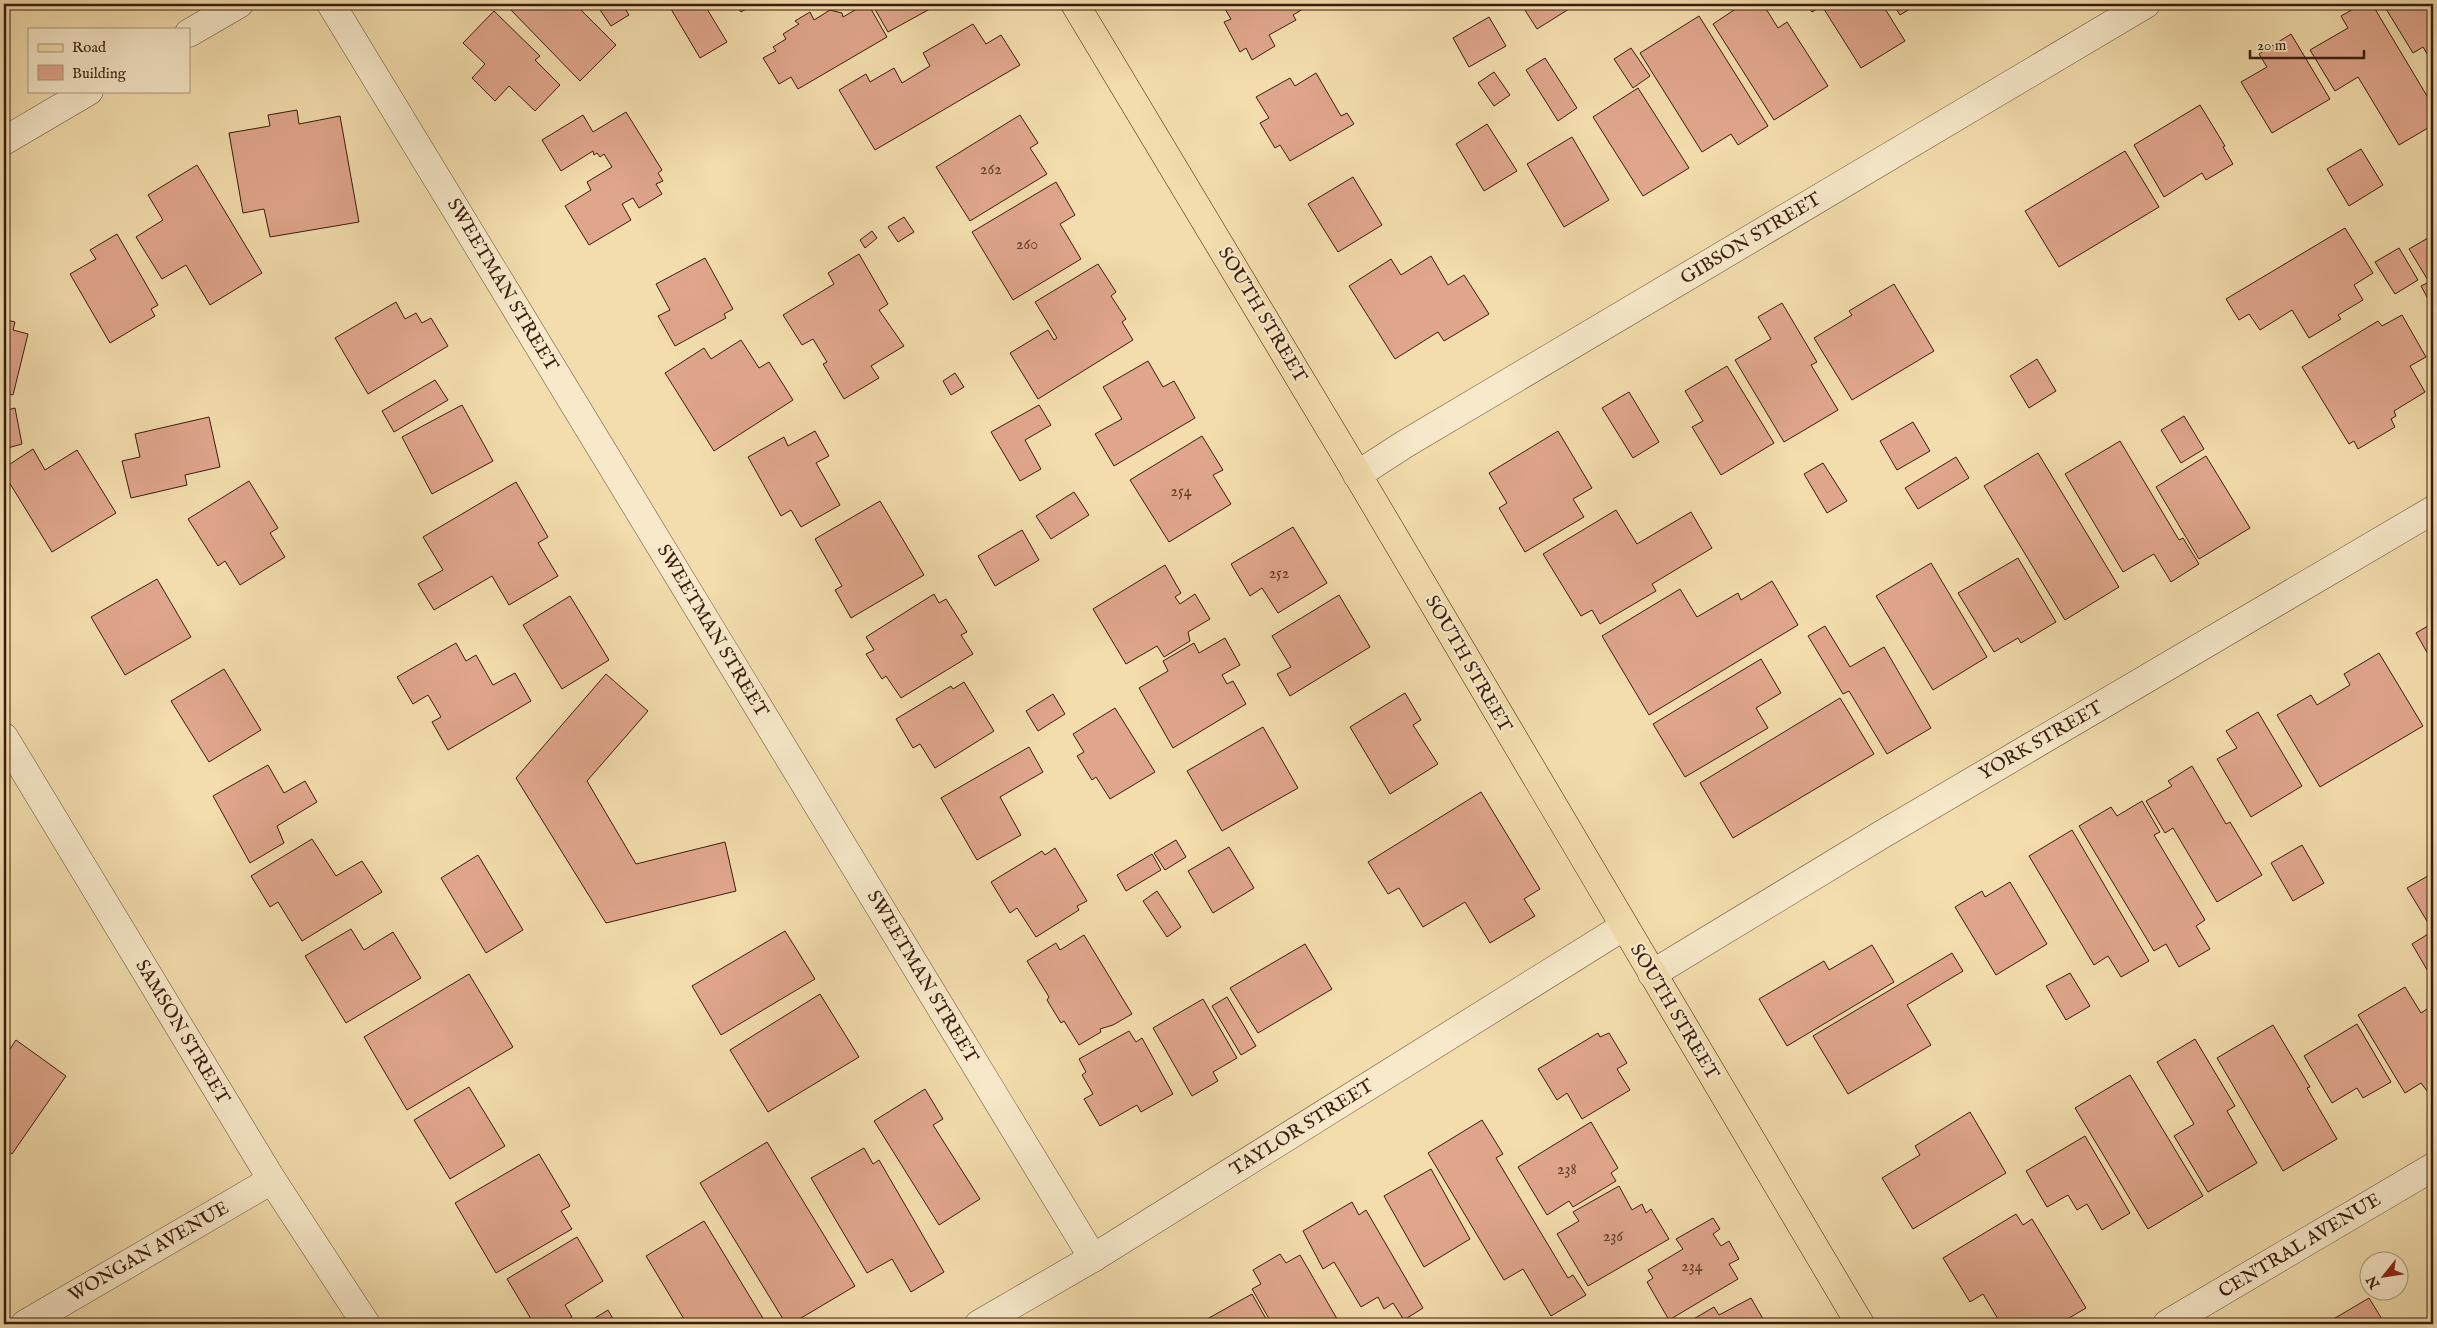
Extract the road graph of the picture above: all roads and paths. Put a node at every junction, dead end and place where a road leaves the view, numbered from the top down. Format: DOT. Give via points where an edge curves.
graph roads {
  1 [pos="239,4"];
  2 [pos="331,4"];
  3 [pos="1075,4"];
  4 [pos="2146,4"];
  5 [pos="190,32"];
  6 [pos="87,92"];
  7 [pos="4,141"];
  8 [pos="1357,475"];
  9 [pos="2433,510"];
  10 [pos="4,737"];
  11 [pos="1623,927"];
  12 [pos="1652,974"];
  13 [pos="2433,1167"];
  14 [pos="272,1180"];
  15 [pos="1093,1258"];
  16 [pos="25,1324"];
  17 [pos="366,1324"];
  18 [pos="979,1324"];
  19 [pos="1860,1324"];
  20 [pos="2167,1324"];
  1 -- 5 [label="street"];
  2 -- 15 [label="street, SWEETMAN STREET"];
  3 -- 8 [label="main road, SOUTH STREET"];
  4 -- 8 [label="street, GIBSON STREET"];
  6 -- 7 [label="street"];
  8 -- 11 [label="main road, SOUTH STREET"];
  9 -- 12 [label="street, YORK STREET" via="1881,835"];
  10 -- 14 [label="street, SAMSON STREET"];
  11 -- 12 [label="main road, SOUTH STREET"];
  11 -- 15 [label="street, TAYLOR STREET"];
  12 -- 19 [label="main road, SOUTH STREET"];
  13 -- 20 [label="street, CENTRAL AVENUE"];
  14 -- 16 [label="street, WONGAN AVENUE"];
  14 -- 17 [label="street, SAMSON STREET"];
  15 -- 18 [label="street, TAYLOR STREET"];
}
